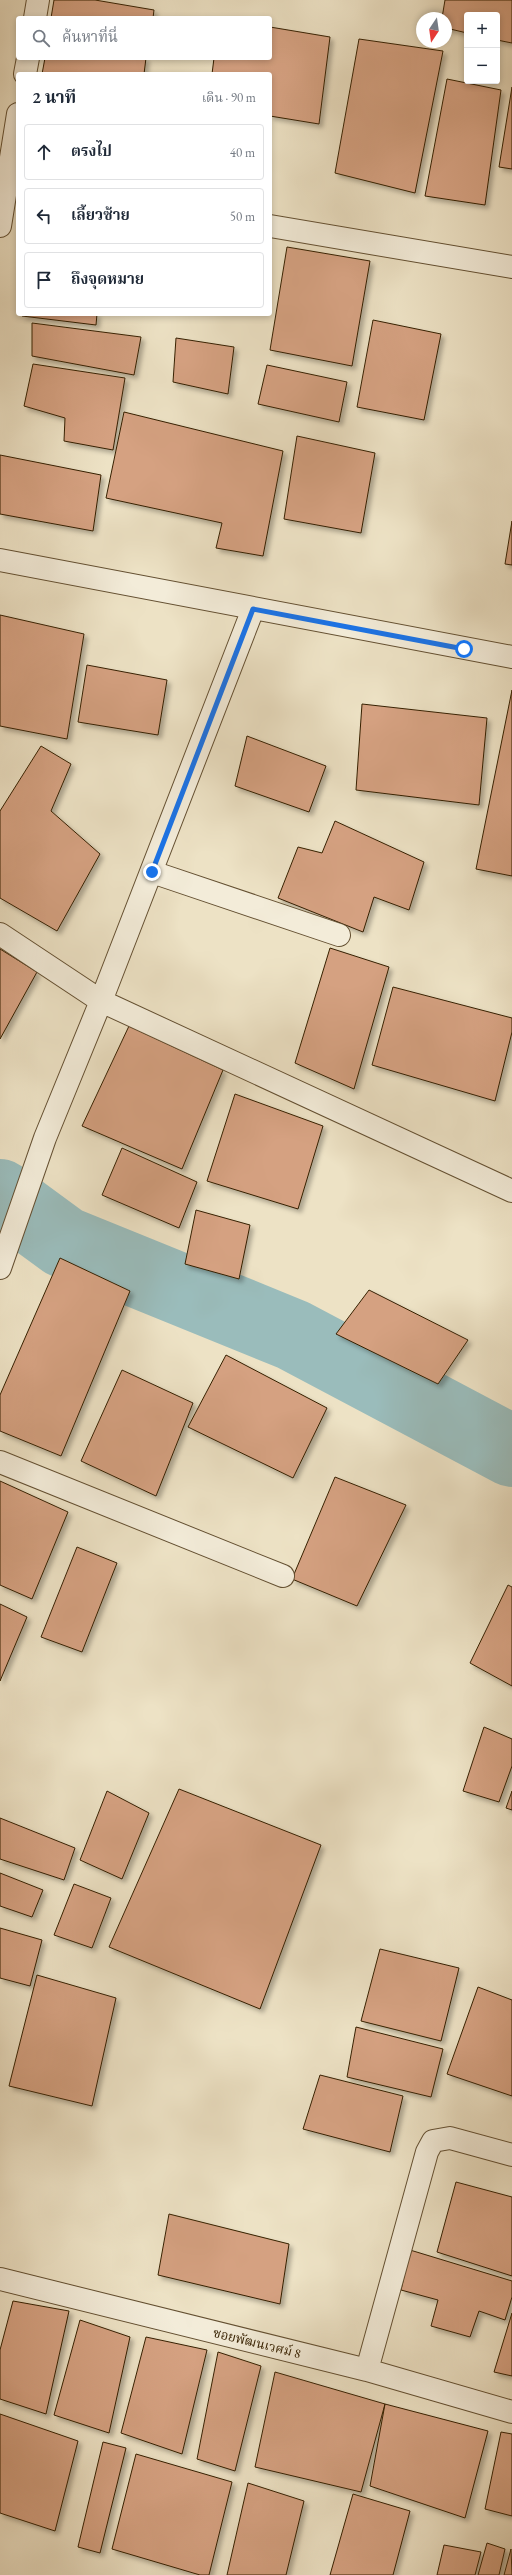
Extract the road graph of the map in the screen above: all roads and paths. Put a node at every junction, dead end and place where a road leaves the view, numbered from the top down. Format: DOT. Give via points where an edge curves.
graph roads {
  1 [pos="38,0"];
  2 [pos="35,16"];
  3 [pos="28,60"];
  4 [pos="25,72"];
  5 [pos="16,137"];
  6 [pos="12,183"];
  7 [pos="0,226"];
  8 [pos="272,226"];
  9 [pos="512,267"];
  10 [pos="0,560"];
  11 [pos="253,609"];
  12 [pos="512,657"];
  13 [pos="152,872"];
  14 [pos="0,934"];
  15 [pos="339,934"];
  16 [pos="101,1001"];
  17 [pos="512,1191"];
  18 [pos="0,1268"];
  19 [pos="0,1462"];
  20 [pos="283,1576"];
  21 [pos="512,2155"];
  22 [pos="0,2279"];
  23 [pos="367,2370"];
  24 [pos="512,2412"];
  1 -- 2 [label="street"];
  3 -- 4 [label="street"];
  5 -- 6 [label="street"];
  6 -- 7 [label="street"];
  8 -- 9 [label="street"];
  10 -- 11 [label="street"];
  11 -- 12 [label="street"];
  11 -- 13 [label="street"];
  13 -- 15 [label="street"];
  13 -- 16 [label="street"];
  14 -- 16 [label="street"];
  16 -- 17 [label="street"];
  16 -- 18 [label="street" via="44,1138"];
  19 -- 20 [label="street"];
  21 -- 23 [label="street" via="450,2138 433,2141 427,2152"];
  22 -- 23 [label="street, ซอยพัฒนเวศม์ 8"];
  23 -- 24 [label="street, ซอยพัฒนเวศม์ 8"];
}
